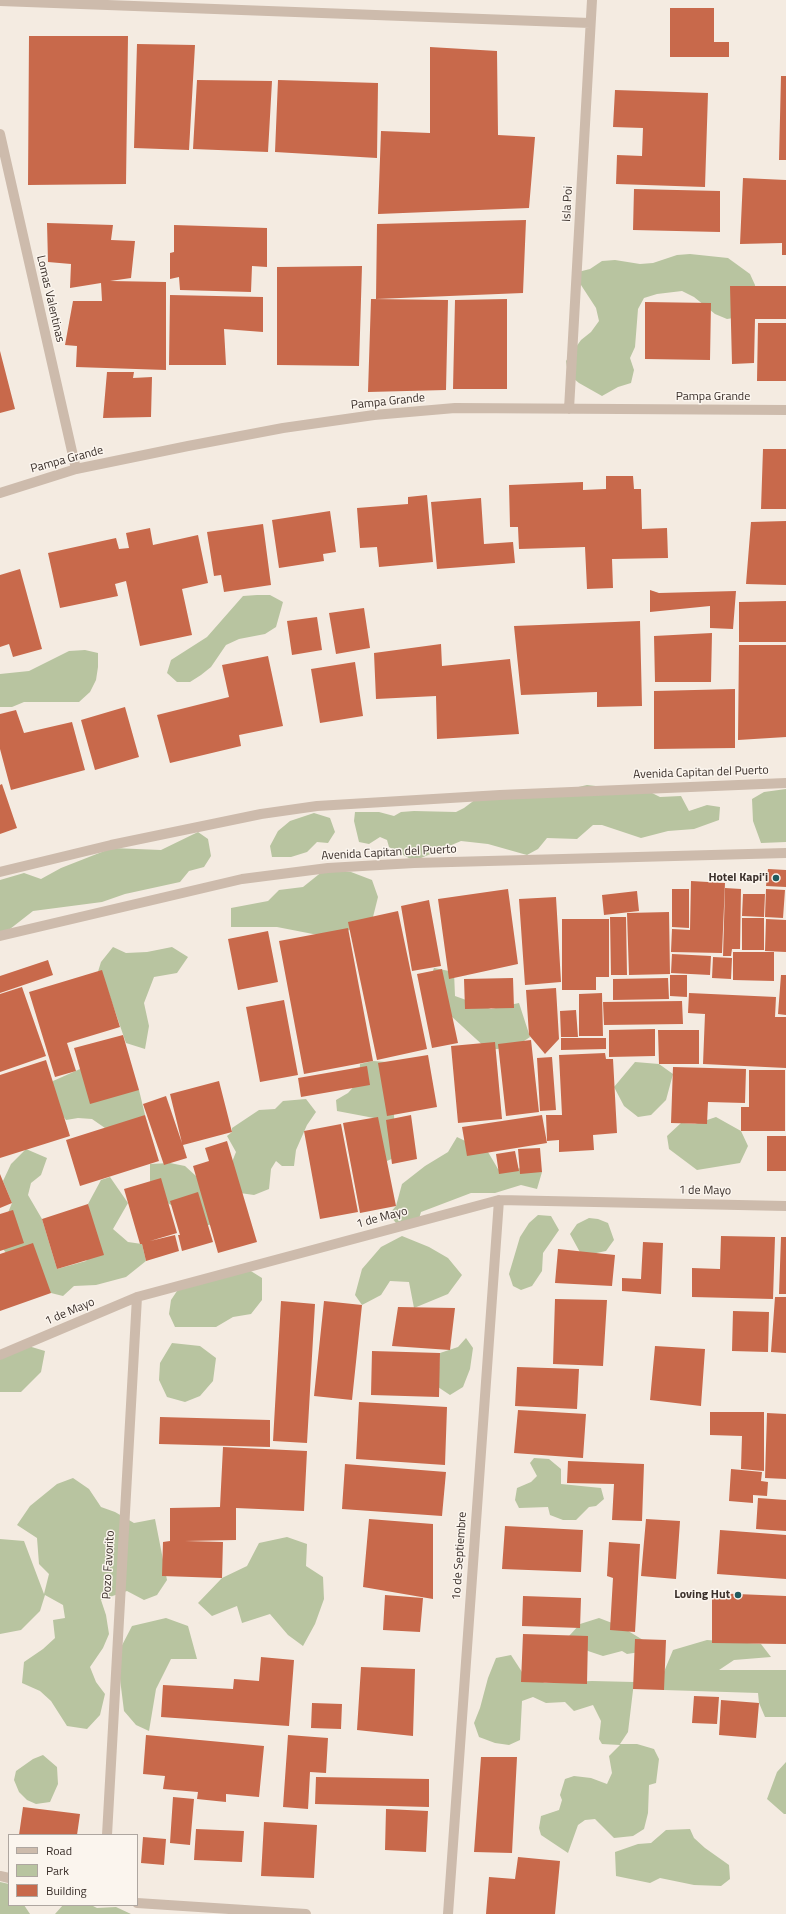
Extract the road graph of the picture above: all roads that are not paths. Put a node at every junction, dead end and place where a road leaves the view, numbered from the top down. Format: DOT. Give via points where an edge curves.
graph roads {
  1 [pos="592,0"];
  2 [pos="0,1"];
  3 [pos="590,23"];
  4 [pos="0,134"];
  5 [pos="570,410"];
  6 [pos="786,410"];
  7 [pos="76,469"];
  8 [pos="0,493"];
  9 [pos="786,783"];
  10 [pos="786,853"];
  11 [pos="0,872"];
  12 [pos="0,936"];
  13 [pos="498,1200"];
  14 [pos="786,1206"];
  15 [pos="137,1297"];
  16 [pos="0,1355"];
  17 [pos="107,1834"];
  18 [pos="138,1903"];
  19 [pos="306,1914"];
  20 [pos="448,1914"];
  1 -- 3 [label="street, Isla Poi"];
  2 -- 3 [label="street"];
  3 -- 5 [label="street, Isla Poi"];
  4 -- 7 [label="street, Lomas Valentinas"];
  5 -- 6 [label="street, Pampa Grande"];
  5 -- 7 [label="street, Pampa Grande" via="455,408 374,415 275,429"];
  7 -- 8 [label="street, Pampa Grande"];
  9 -- 11 [label="street, Avenida Capitan del Puerto" via="316,806 261,814 111,845"];
  10 -- 12 [label="street, Avenida Capitan del Puerto" via="414,863 328,868 242,879"];
  13 -- 14 [label="street, 1 de Mayo"];
  13 -- 15 [label="street, 1 de Mayo"];
  13 -- 20 [label="street, 1o de Septiembre"];
  15 -- 16 [label="street, 1 de Mayo"];
  15 -- 17 [label="street, Pozo Favorito"];
  18 -- 19 [label="street"];
}
